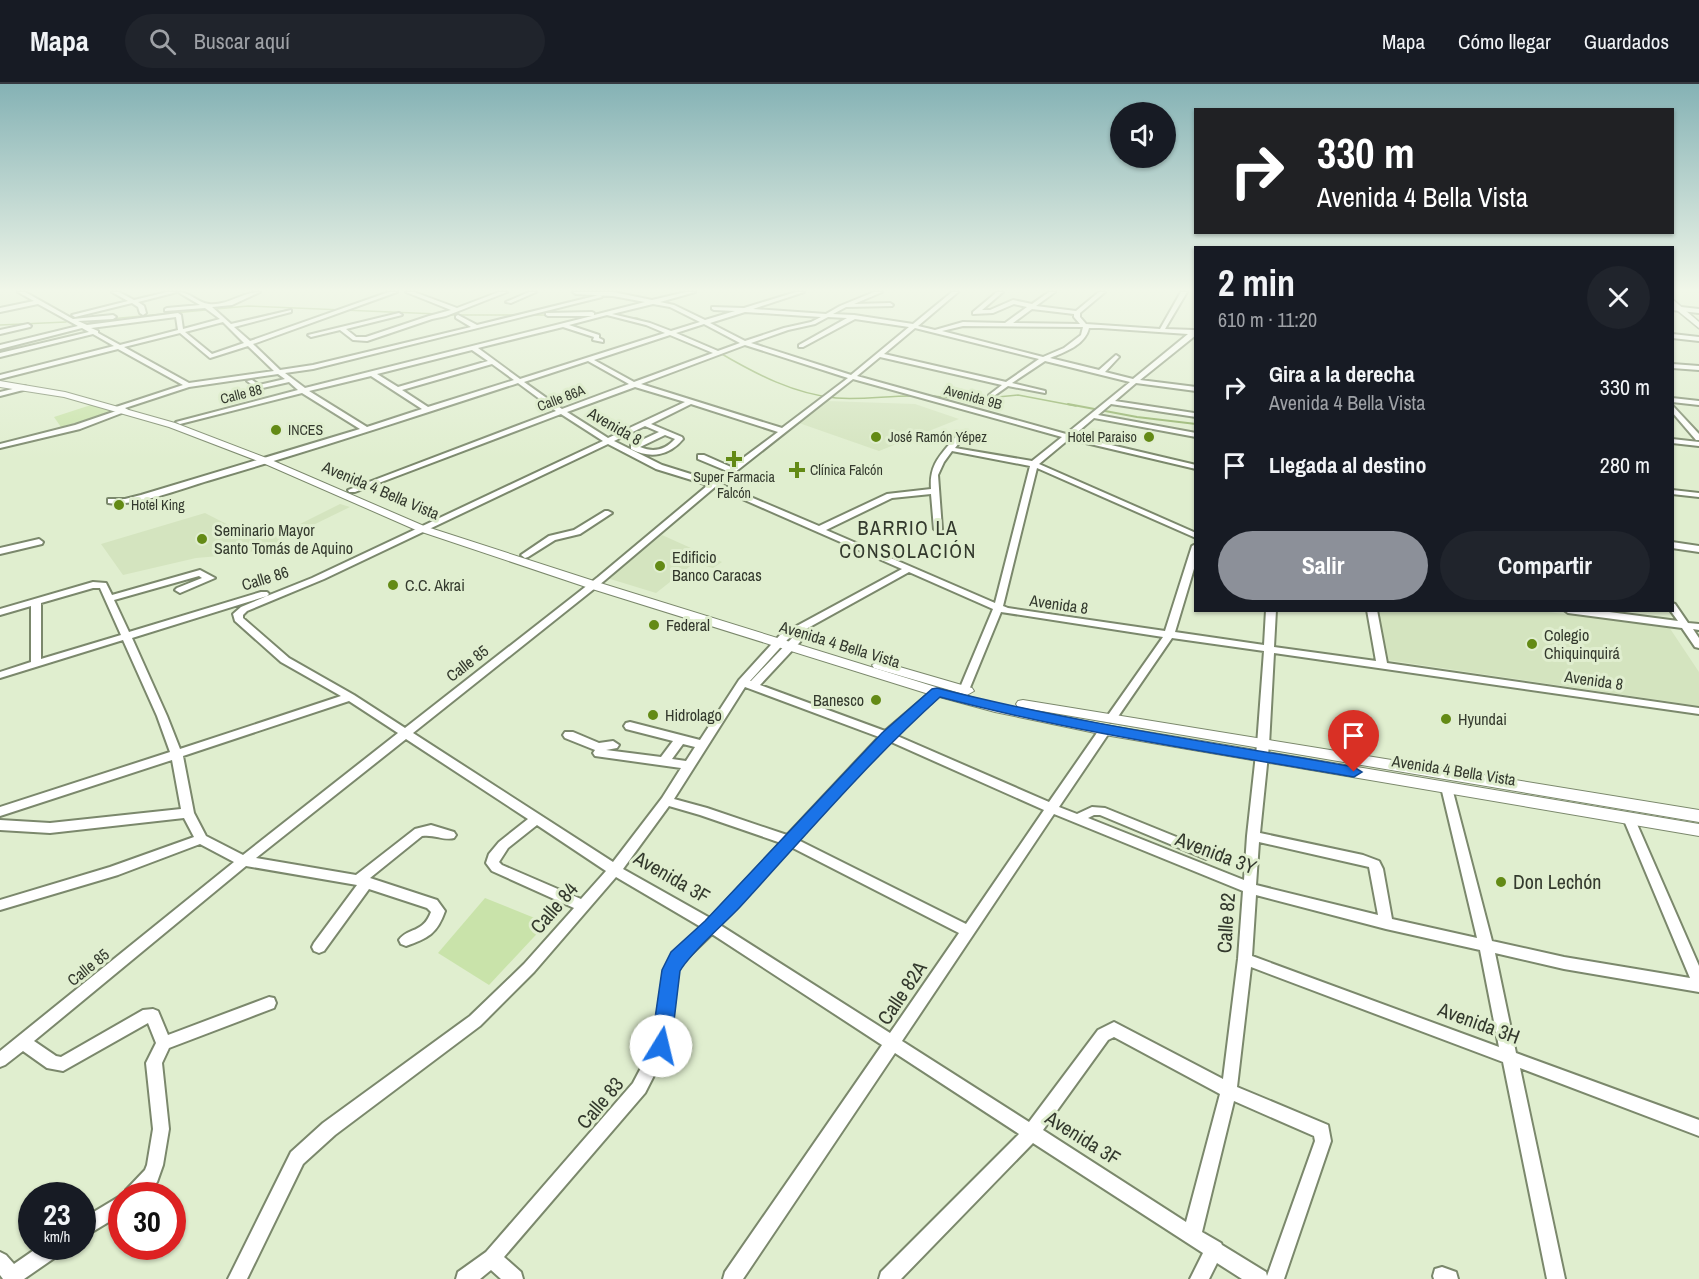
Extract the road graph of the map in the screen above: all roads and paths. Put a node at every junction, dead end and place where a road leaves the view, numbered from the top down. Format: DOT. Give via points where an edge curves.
graph roads {
  1 [pos="30,348"];
  2 [pos="114,348"];
  3 [pos="124,348"];
  4 [pos="200,348"];
  5 [pos="238,348"];
  6 [pos="253,348"];
  7 [pos="391,348"];
  8 [pos="474,348"];
  9 [pos="624,348"];
  10 [pos="705,348"];
  11 [pos="732,348"];
  12 [pos="760,348"];
  13 [pos="889,348"];
  14 [pos="1000,348"];
  15 [pos="1065,348"];
  16 [pos="1176,348"];
  17 [pos="718,353"];
  18 [pos="0,355"];
  19 [pos="880,355"];
  20 [pos="1116,357"];
  21 [pos="588,359"];
  22 [pos="1043,359"];
  23 [pos="493,362"];
  24 [pos="1674,366"];
  25 [pos="1699,368"];
  26 [pos="278,371"];
  27 [pos="371,373"];
  28 [pos="1100,373"];
  29 [pos="0,377"];
  30 [pos="852,377"];
  31 [pos="290,380"];
  32 [pos="250,381"];
  33 [pos="517,381"];
  34 [pos="1134,381"];
  35 [pos="0,384"];
  36 [pos="633,384"];
  37 [pos="1006,384"];
  38 [pos="188,385"];
  39 [pos="25,388"];
  40 [pos="1194,388"];
  41 [pos="396,390"];
  42 [pos="304,391"];
  43 [pos="1043,392"];
  44 [pos="0,394"];
  45 [pos="991,396"];
  46 [pos="1674,400"];
  47 [pos="691,402"];
  48 [pos="1109,402"];
  49 [pos="1699,403"];
  50 [pos="126,408"];
  51 [pos="426,409"];
  52 [pos="1674,409"];
  53 [pos="560,411"];
  54 [pos="1098,412"];
  55 [pos="1194,415"];
  56 [pos="180,422"];
  57 [pos="645,424"];
  58 [pos="365,429"];
  59 [pos="783,431"];
  60 [pos="665,432"];
  61 [pos="1194,435"];
  62 [pos="1069,436"];
  63 [pos="960,437"];
  64 [pos="1699,438"];
  65 [pos="608,441"];
  66 [pos="1674,441"];
  67 [pos="1699,444"];
  68 [pos="0,446"];
  69 [pos="951,448"];
  70 [pos="702,457"];
  71 [pos="271,460"];
  72 [pos="1035,464"];
  73 [pos="1194,467"];
  74 [pos="732,470"];
  75 [pos="714,484"];
  76 [pos="352,490"];
  77 [pos="936,491"];
  78 [pos="1674,492"];
  79 [pos="1699,495"];
  80 [pos="111,501"];
  81 [pos="608,513"];
  82 [pos="425,526"];
  83 [pos="938,529"];
  84 [pos="818,530"];
  85 [pos="1194,535"];
  86 [pos="39,542"];
  87 [pos="1674,545"];
  88 [pos="1699,549"];
  89 [pos="0,551"];
  90 [pos="1194,553"];
  91 [pos="525,555"];
  92 [pos="908,569"];
  93 [pos="321,577"];
  94 [pos="597,582"];
  95 [pos="180,590"];
  96 [pos="110,598"];
  97 [pos="36,602"];
  98 [pos="998,608"];
  99 [pos="1674,609"];
  100 [pos="0,612"];
  101 [pos="1271,612"];
  102 [pos="1372,612"];
  103 [pos="1583,612"];
  104 [pos="1685,626"];
  105 [pos="1699,627"];
  106 [pos="1169,635"];
  107 [pos="126,636"];
  108 [pos="787,642"];
  109 [pos="1699,645"];
  110 [pos="1270,649"];
  111 [pos="36,664"];
  112 [pos="1382,665"];
  113 [pos="0,675"];
  114 [pos="748,683"];
  115 [pos="964,690"];
  116 [pos="937,692"];
  117 [pos="350,697"];
  118 [pos="1699,711"];
  119 [pos="1108,724"];
  120 [pos="630,726"];
  121 [pos="405,733"];
  122 [pos="569,735"];
  123 [pos="887,736"];
  124 [pos="680,740"];
  125 [pos="613,745"];
  126 [pos="703,746"];
  127 [pos="600,748"];
  128 [pos="1262,751"];
  129 [pos="177,755"];
  130 [pos="664,761"];
  131 [pos="690,765"];
  132 [pos="1447,787"];
  133 [pos="666,801"];
  134 [pos="1053,809"];
  135 [pos="0,812"];
  136 [pos="189,813"];
  137 [pos="1699,816"];
  138 [pos="1629,818"];
  139 [pos="536,819"];
  140 [pos="1077,819"];
  141 [pos="0,825"];
  142 [pos="1699,830"];
  143 [pos="450,835"];
  144 [pos="1253,836"];
  145 [pos="201,839"];
  146 [pos="790,841"];
  147 [pos="1206,854"];
  148 [pos="244,861"];
  149 [pos="615,870"];
  150 [pos="362,881"];
  151 [pos="1249,888"];
  152 [pos="0,905"];
  153 [pos="583,906"];
  154 [pos="1386,923"];
  155 [pos="711,926"];
  156 [pos="969,932"];
  157 [pos="406,940"];
  158 [pos="1486,946"];
  159 [pos="319,947"];
  160 [pos="1245,959"];
  161 [pos="1699,984"];
  162 [pos="269,1003"];
  163 [pos="23,1042"];
  164 [pos="164,1042"];
  165 [pos="893,1043"];
  166 [pos="1510,1056"];
  167 [pos="0,1060"];
  168 [pos="1229,1091"];
  169 [pos="1699,1128"];
  170 [pos="1031,1133"];
  171 [pos="145,1182"];
  172 [pos="1192,1234"];
  173 [pos="1215,1249"];
  174 [pos="492,1258"];
  175 [pos="38,1260"];
  176 [pos="0,1261"];
  177 [pos="14,1277"];
  178 [pos="237,1279"];
  179 [pos="465,1279"];
  180 [pos="514,1279"];
  181 [pos="732,1279"];
  182 [pos="888,1279"];
  183 [pos="1198,1279"];
  184 [pos="1259,1279"];
  185 [pos="1275,1279"];
  186 [pos="1556,1279"];
  1 -- 18 [label="street"];
  2 -- 29 [label="street"];
  3 -- 38 [label="street"];
  4 -- 5 [label="street" via="210,356"];
  6 -- 26 [label="street"];
  7 -- 26 [label="street" via="313,367"];
  8 -- 23 [label="street, Avenida 8"];
  8 -- 27 [label="street, Calle 88"];
  9 -- 21 [label="street"];
  10 -- 17 [label="street"];
  11 -- 17 [label="street, Calle 86A"];
  12 -- 30 [label="street, Avenida 9B"];
  13 -- 19 [label="street, Calle 85"];
  14 -- 22 [label="street"];
  15 -- 22 [label="street"];
  16 -- 34 [label="street"];
  17 -- 36 [label="street, Calle 86A"];
  19 -- 30 [label="street, Calle 85"];
  19 -- 37 [label="street"];
  20 -- 28 [label="street"];
  21 -- 33 [label="street"];
  21 -- 36 [label="street"];
  22 -- 28 [label="street"];
  22 -- 37 [label="street"];
  23 -- 33 [label="street, Avenida 8"];
  23 -- 41 [label="street"];
  24 -- 25 [label="street"];
  26 -- 31 [label="street"];
  26 -- 38 [label="street"];
  27 -- 41 [label="street"];
  27 -- 42 [label="street, Calle 88"];
  28 -- 34 [label="street"];
  29 -- 50 [label="street, Avenida 4 Bella Vista"];
  30 -- 59 [label="street, Calle 85"];
  30 -- 62 [label="street, Avenida 9B"];
  31 -- 32 [label="street" via="258,387"];
  31 -- 42 [label="street"];
  33 -- 51 [label="street"];
  33 -- 53 [label="street, Avenida 8"];
  34 -- 40 [label="street"];
  34 -- 48 [label="street"];
  35 -- 39 [label="street, Avenida 4 Bella Vista"];
  36 -- 47 [label="street"];
  36 -- 53 [label="street, Calle 86A"];
  37 -- 43 [label="street"];
  37 -- 45 [label="street"];
  38 -- 50 [label="street"];
  39 -- 44 [label="street"];
  39 -- 50 [label="street, Avenida 4 Bella Vista"];
  41 -- 51 [label="street"];
  42 -- 56 [label="street, Calle 88"];
  42 -- 58 [label="street"];
  46 -- 49 [label="street"];
  47 -- 57 [label="street, Calle 86"];
  47 -- 59 [label="street"];
  48 -- 54 [label="street"];
  48 -- 55 [label="street"];
  50 -- 56 [label="street, Avenida 4 Bella Vista"];
  50 -- 68 [label="street" via="77,427"];
  50 -- 71 [label="street, Avenida 4 Bella Vista"];
  51 -- 58 [label="street"];
  52 -- 64 [label="street"];
  53 -- 65 [label="street, Avenida 8"];
  53 -- 76 [label="street, Calle 86A"];
  54 -- 61 [label="street"];
  54 -- 62 [label="street"];
  56 -- 71 [label="street, Avenida 4 Bella Vista"];
  57 -- 60 [label="street"];
  57 -- 65 [label="street, Calle 86"];
  58 -- 71 [label="street"];
  59 -- 74 [label="street, Calle 85"];
  60 -- 60 [label="street" via="679,440 653,454 634,447"];
  62 -- 72 [label="street"];
  62 -- 73 [label="street, Avenida 9B"];
  63 -- 69 [label="street"];
  65 -- 75 [label="street, Avenida 8" via="663,469"];
  65 -- 82 [label="street, Calle 86"];
  66 -- 67 [label="street"];
  69 -- 72 [label="street"];
  69 -- 77 [label="street" via="934,475"];
  70 -- 74 [label="street"];
  71 -- 76 [label="street, Avenida 4 Bella Vista"];
  71 -- 80 [label="street" via="143,497"];
  71 -- 82 [label="street, Avenida 4 Bella Vista"];
  72 -- 85 [label="street"];
  72 -- 98 [label="street"];
  74 -- 75 [label="street, Calle 85"];
  75 -- 84 [label="street, Avenida 8"];
  75 -- 94 [label="street, Calle 85"];
  76 -- 82 [label="street, Avenida 4 Bella Vista"];
  77 -- 83 [label="street"];
  77 -- 84 [label="street" via="890,496"];
  78 -- 79 [label="street"];
  81 -- 91 [label="street"];
  82 -- 91 [label="street, Avenida 4 Bella Vista"];
  82 -- 93 [label="street, Calle 86"];
  82 -- 94 [label="street, Avenida 4 Bella Vista"];
  84 -- 92 [label="street, Avenida 8"];
  86 -- 89 [label="street"];
  87 -- 88 [label="street"];
  90 -- 106 [label="street, Calle 82A"];
  91 -- 94 [label="street, Avenida 4 Bella Vista"];
  92 -- 98 [label="street, Avenida 8"];
  92 -- 108 [label="street, Calle 84"];
  93 -- 107 [label="street, Calle 86"];
  93 -- 117 [label="street, Avenida 3F" via="244,609 237,616 275,653"];
  94 -- 108 [label="street, Avenida 4 Bella Vista"];
  94 -- 121 [label="street, Calle 85"];
  95 -- 96 [label="street" via="210,578 201,573"];
  96 -- 97 [label="street" via="104,585 98,584"];
  96 -- 107 [label="street"];
  97 -- 100 [label="street"];
  97 -- 111 [label="street"];
  98 -- 106 [label="street, Avenida 8"];
  98 -- 115 [label="street"];
  99 -- 104 [label="street"];
  101 -- 110 [label="street, Calle 82"];
  102 -- 112 [label="street"];
  103 -- 104 [label="street"];
  104 -- 105 [label="street"];
  104 -- 109 [label="street"];
  106 -- 110 [label="street, Avenida 8"];
  106 -- 119 [label="street, Calle 82A"];
  107 -- 111 [label="street, Calle 86"];
  107 -- 129 [label="street"];
  108 -- 114 [label="street, Calle 84"];
  108 -- 115 [label="street, Avenida 4 Bella Vista"];
  108 -- 116 [label="street, Avenida 4 Bella Vista"];
  110 -- 112 [label="street, Avenida 8"];
  110 -- 128 [label="street, Calle 82"];
  111 -- 113 [label="street, Calle 86"];
  112 -- 118 [label="street, Avenida 8"];
  114 -- 123 [label="street, Avenida 3Y"];
  114 -- 126 [label="street, Calle 84"];
  115 -- 119 [label="street, Avenida 4 Bella Vista"];
  116 -- 119 [label="street, Avenida 4 Bella Vista" via="1000,709"];
  116 -- 123 [label="street, Calle 83"];
  117 -- 121 [label="street, Avenida 3F"];
  117 -- 129 [label="street"];
  119 -- 128 [label="street, Avenida 4 Bella Vista"];
  119 -- 134 [label="street, Calle 82A"];
  120 -- 124 [label="street"];
  121 -- 139 [label="street, Avenida 3F"];
  121 -- 148 [label="street, Calle 85"];
  122 -- 127 [label="street"];
  123 -- 134 [label="street, Avenida 3Y"];
  123 -- 146 [label="street, Calle 83"];
  124 -- 126 [label="street"];
  124 -- 130 [label="street"];
  125 -- 127 [label="street"];
  126 -- 131 [label="street, Calle 84"];
  127 -- 130 [label="street" via="601,754"];
  128 -- 132 [label="street, Avenida 4 Bella Vista"];
  128 -- 137 [label="street, Avenida 4 Bella Vista"];
  128 -- 144 [label="street, Calle 82"];
  129 -- 135 [label="street"];
  129 -- 136 [label="street"];
  130 -- 131 [label="street"];
  131 -- 133 [label="street, Calle 84"];
  132 -- 138 [label="street, Avenida 4 Bella Vista"];
  132 -- 158 [label="street"];
  133 -- 146 [label="street"];
  133 -- 149 [label="street, Calle 84"];
  134 -- 140 [label="street, Avenida 3Y"];
  134 -- 156 [label="street, Calle 82A"];
  136 -- 141 [label="street" via="50,828"];
  136 -- 145 [label="street"];
  138 -- 142 [label="street, Avenida 4 Bella Vista"];
  138 -- 161 [label="street"];
  139 -- 149 [label="street, Avenida 3F"];
  139 -- 153 [label="street" via="497,851 492,863"];
  140 -- 147 [label="street" via="1101,811"];
  140 -- 151 [label="street, Avenida 3Y"];
  143 -- 150 [label="street" via="431,830 419,832"];
  144 -- 151 [label="street, Calle 82"];
  144 -- 154 [label="street" via="1371,862 1377,869"];
  145 -- 148 [label="street"];
  145 -- 152 [label="street"];
  146 -- 155 [label="street, Calle 83"];
  146 -- 156 [label="street"];
  148 -- 150 [label="street"];
  148 -- 163 [label="street, Calle 85"];
  149 -- 153 [label="street, Calle 84"];
  149 -- 155 [label="street, Avenida 3F"];
  150 -- 157 [label="street" via="432,904 438,910 434,924"];
  150 -- 159 [label="street"];
  151 -- 154 [label="street, Avenida 3Y"];
  151 -- 160 [label="street, Calle 82"];
  153 -- 178 [label="street, Calle 84" via="530,968 480,1016 329,1129 297,1158"];
  154 -- 158 [label="street, Avenida 3Y"];
  155 -- 165 [label="street, Avenida 3F"];
  155 -- 174 [label="street, Calle 83" via="674,964 661,1046 639,1088"];
  156 -- 165 [label="street, Calle 82A"];
  158 -- 161 [label="street, Avenida 3Y" via="1564,963"];
  158 -- 166 [label="street"];
  160 -- 166 [label="street, Avenida 3H"];
  160 -- 168 [label="street, Calle 82"];
  162 -- 164 [label="street"];
  163 -- 164 [label="street" via="54,1063 63,1064 151,1015"];
  163 -- 167 [label="street, Calle 85"];
  164 -- 171 [label="street" via="153,1063 161,1129 155,1165"];
  165 -- 170 [label="street, Avenida 3F"];
  165 -- 181 [label="street, Calle 82A"];
  166 -- 169 [label="street, Avenida 3H"];
  166 -- 186 [label="street"];
  168 -- 170 [label="street" via="1114,1029 1103,1035"];
  168 -- 172 [label="street, Calle 82"];
  168 -- 185 [label="street" via="1318,1127 1323,1136"];
  170 -- 172 [label="street, Avenida 3F"];
  170 -- 182 [label="street"];
  172 -- 173 [label="street, Avenida 3F"];
  173 -- 183 [label="street"];
  173 -- 184 [label="street, Avenida 3F"];
  174 -- 179 [label="street, Calle 83"];
  174 -- 180 [label="street"];
  175 -- 177 [label="street"];
  176 -- 177 [label="street"];
}
